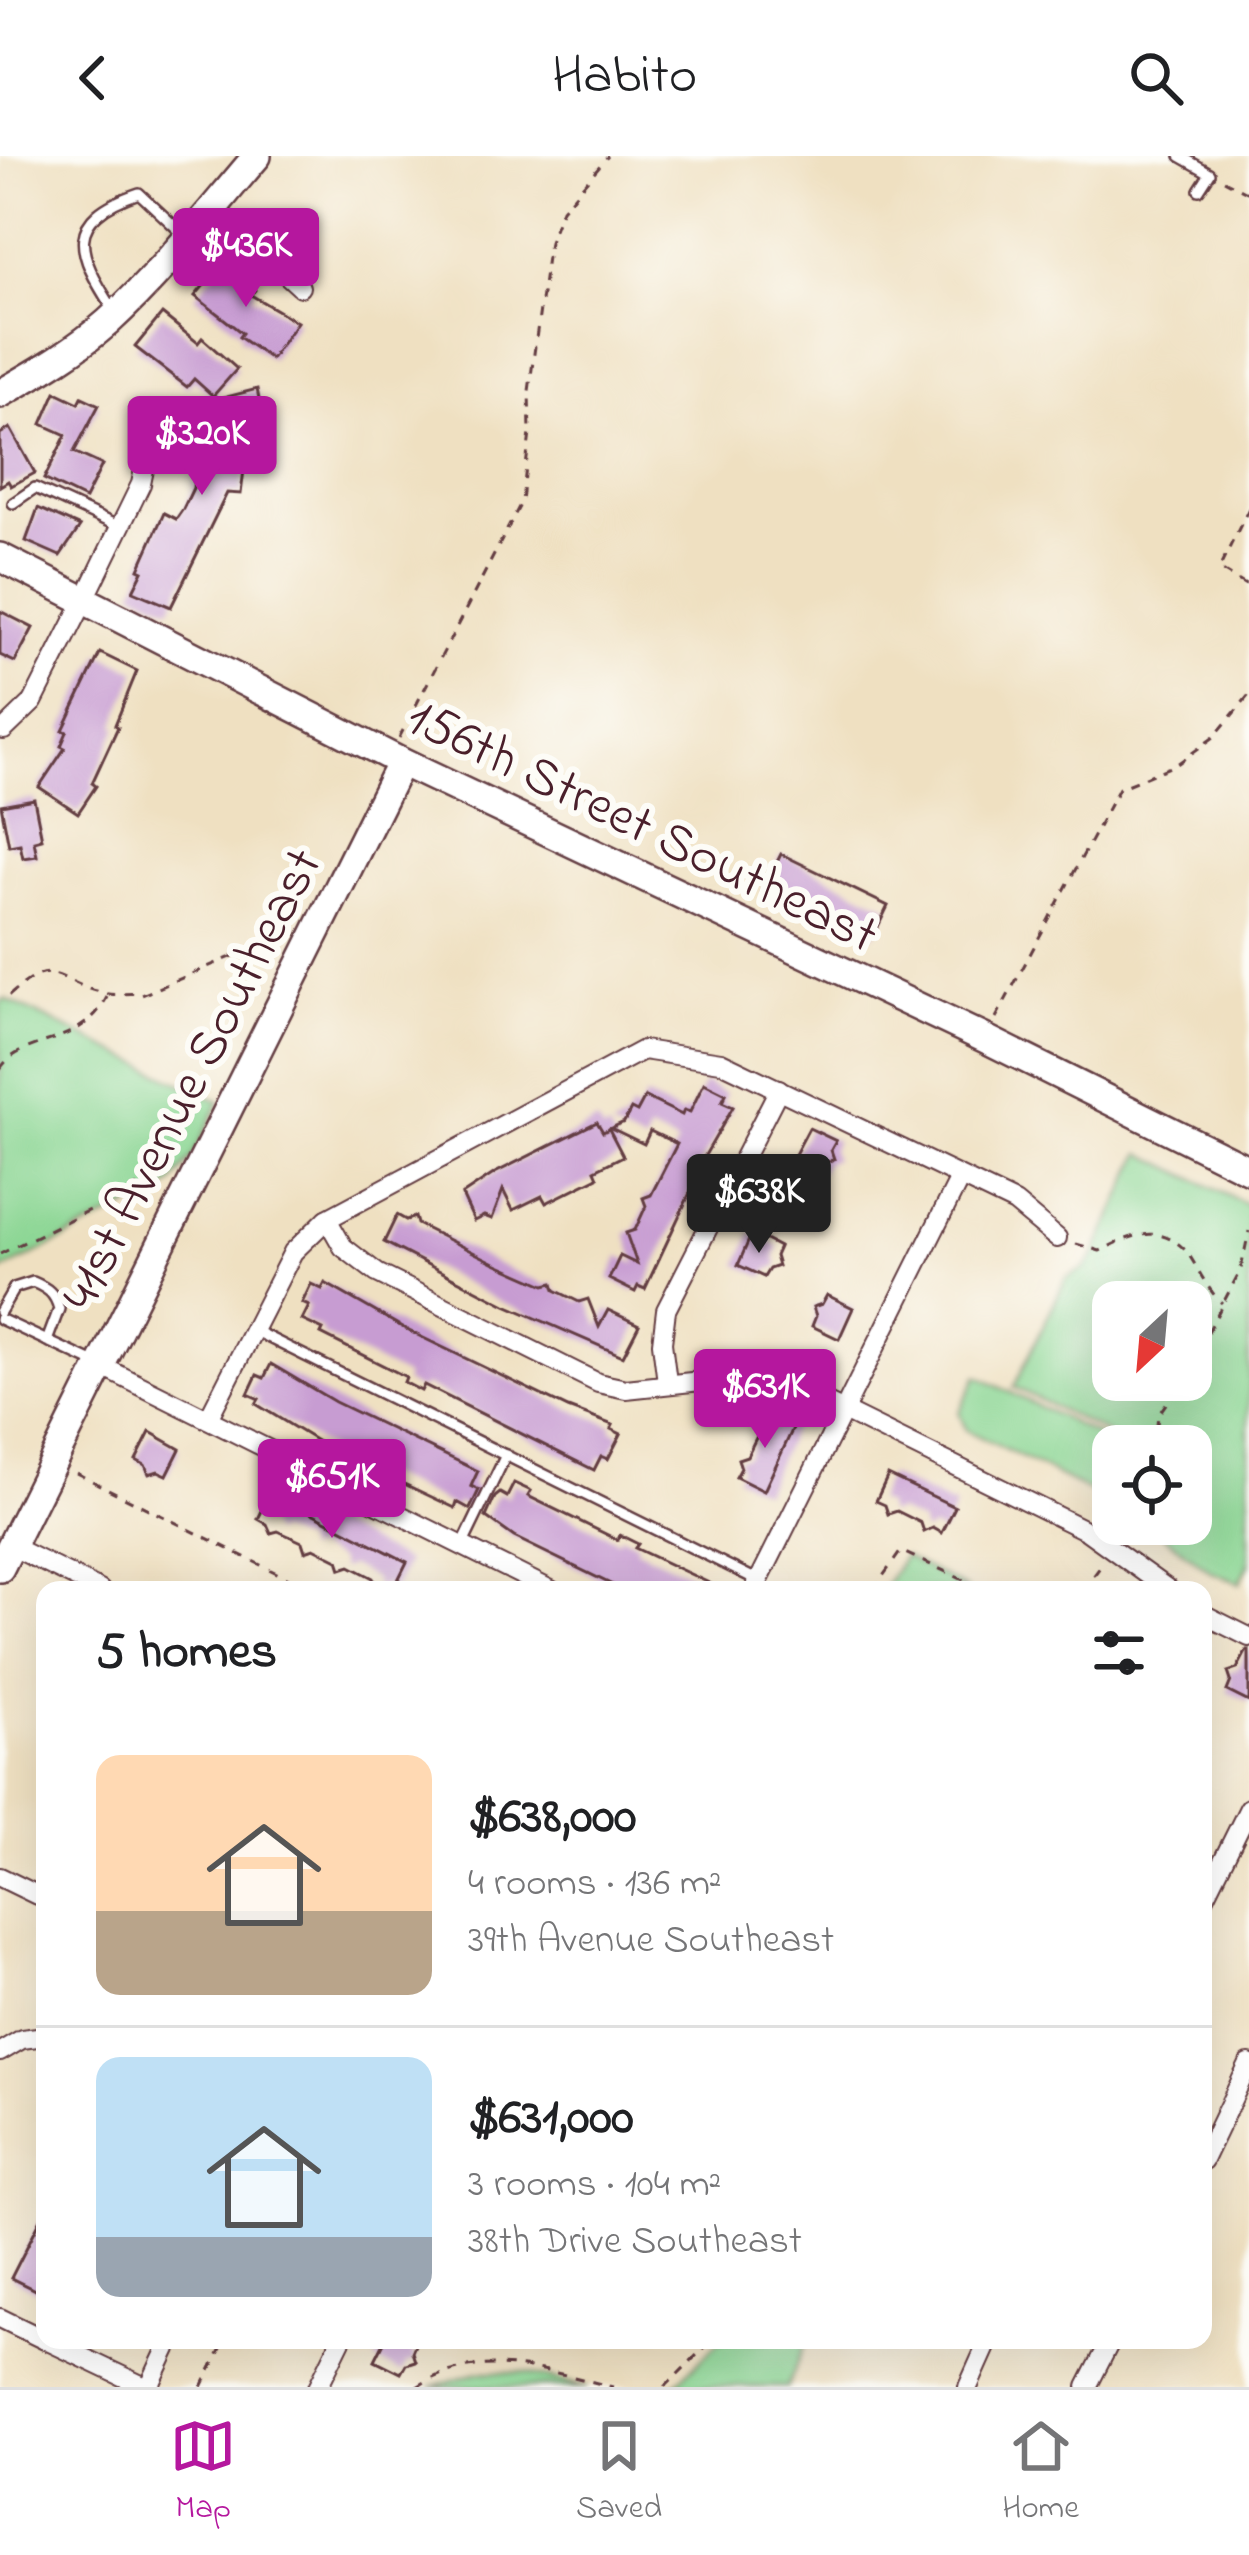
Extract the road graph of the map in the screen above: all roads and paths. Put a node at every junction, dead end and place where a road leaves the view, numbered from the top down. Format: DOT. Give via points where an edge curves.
graph roads {
  1 [pos="256,156"];
  2 [pos="608,156"];
  3 [pos="1180,156"];
  4 [pos="1210,173"];
  5 [pos="1199,190"];
  6 [pos="1249,193"];
  7 [pos="213,207"];
  8 [pos="187,238"];
  9 [pos="300,287"];
  10 [pos="116,314"];
  11 [pos="0,394"];
  12 [pos="151,436"];
  13 [pos="13,502"];
  14 [pos="1249,508"];
  15 [pos="120,527"];
  16 [pos="0,557"];
  17 [pos="1249,587"];
  18 [pos="85,599"];
  19 [pos="1249,695"];
  20 [pos="4,730"];
  21 [pos="395,759"];
  22 [pos="322,921"];
  23 [pos="108,995"];
  24 [pos="9,996"];
  25 [pos="986,1039"];
  26 [pos="0,1069"];
  27 [pos="778,1090"];
  28 [pos="198,1170"];
  29 [pos="1249,1170"];
  30 [pos="960,1178"];
  31 [pos="327,1219"];
  32 [pos="1249,1232"];
  33 [pos="1057,1238"];
  34 [pos="0,1254"];
  35 [pos="1222,1303"];
  36 [pos="0,1316"];
  37 [pos="1212,1323"];
  38 [pos="253,1330"];
  39 [pos="47,1341"];
  40 [pos="99,1365"];
  41 [pos="667,1382"];
  42 [pos="844,1409"];
  43 [pos="208,1419"];
  44 [pos="506,1456"];
  45 [pos="52,1460"];
  46 [pos="462,1546"];
  47 [pos="5,1557"];
  48 [pos="74,1581"];
  49 [pos="292,1581"];
  50 [pos="533,1581"];
  51 [pos="746,1581"];
  52 [pos="758,1581"];
  53 [pos="879,1581"];
  54 [pos="966,1581"];
  55 [pos="1156,1581"];
  56 [pos="1212,1618"];
  57 [pos="1249,1637"];
  58 [pos="1249,1808"];
  59 [pos="0,1877"];
  60 [pos="1212,1883"];
  61 [pos="36,1895"];
  62 [pos="36,2037"];
  63 [pos="0,2051"];
  64 [pos="1249,2064"];
  65 [pos="1212,2141"];
  66 [pos="0,2318"];
  67 [pos="36,2336"];
  68 [pos="65,2349"];
  69 [pos="166,2349"];
  70 [pos="221,2349"];
  71 [pos="337,2349"];
  72 [pos="703,2349"];
  73 [pos="985,2349"];
  74 [pos="1106,2349"];
  75 [pos="147,2387"];
  76 [pos="202,2387"];
  77 [pos="318,2387"];
  78 [pos="417,2387"];
  79 [pos="614,2387"];
  80 [pos="665,2387"];
  81 [pos="968,2387"];
  82 [pos="1087,2387"];
  1 -- 7 [label="street"];
  2 -- 21 [label="path" via="562,209 549,242 522,501"];
  3 -- 4 [label="lane"];
  4 -- 5 [label="lane"];
  4 -- 6 [label="path"];
  7 -- 8 [label="street"];
  7 -- 9 [label="street"];
  8 -- 10 [label="street"];
  8 -- 10 [label="lane" via="140,193 91,218 82,254"];
  10 -- 11 [label="street"];
  12 -- 15 [label="street" via="141,484"];
  13 -- 15 [label="lane" via="35,488"];
  14 -- 17 [label="path" via="1219,569"];
  15 -- 18 [label="street"];
  16 -- 18 [label="street, 156th Street Southeast"];
  18 -- 20 [label="street" via="33,702"];
  18 -- 21 [label="street, 156th Street Southeast"];
  19 -- 25 [label="path" via="1214,737 1177,764 1119,788"];
  21 -- 22 [label="street, 41st Avenue Southeast"];
  21 -- 25 [label="street, 156th Street Southeast"];
  22 -- 23 [label="path" via="157,990"];
  22 -- 28 [label="street, 41st Avenue Southeast"];
  23 -- 24 [label="path" via="49,972 32,975"];
  23 -- 26 [label="path" via="98,1016 10,1054"];
  25 -- 29 [label="street, 156th Street Southeast"];
  27 -- 30 [label="street"];
  27 -- 31 [label="street" via="722,1062 643,1050"];
  27 -- 41 [label="street" via="666,1310"];
  28 -- 34 [label="path" via="162,1172"];
  28 -- 40 [label="street, 41st Avenue Southeast"];
  30 -- 33 [label="street" via="1016,1203"];
  30 -- 42 [label="street"];
  31 -- 38 [label="street" via="293,1252"];
  31 -- 41 [label="street" via="343,1247 377,1273 542,1358 626,1389"];
  32 -- 35 [label="path"];
  33 -- 35 [label="path" via="1100,1251 1150,1232 1183,1247"];
  35 -- 37 [label="path"];
  36 -- 39 [label="lane"];
  36 -- 39 [label="lane" via="14,1288 44,1286 59,1309"];
  38 -- 43 [label="street"];
  38 -- 44 [label="lane"];
  39 -- 40 [label="lane"];
  40 -- 43 [label="street"];
  40 -- 45 [label="street, 41st Avenue Southeast"];
  41 -- 42 [label="street" via="748,1376"];
  42 -- 52 [label="street"];
  42 -- 55 [label="street" via="1087,1531"];
  43 -- 46 [label="street"];
  44 -- 46 [label="lane"];
  44 -- 51 [label="lane"];
  45 -- 47 [label="street, 41st Avenue Southeast"];
  45 -- 49 [label="path"];
  46 -- 50 [label="street"];
  47 -- 48 [label="street"];
  53 -- 54 [label="path" via="901,1551"];
  56 -- 57 [label="street"];
  58 -- 60 [label="street"];
  59 -- 61 [label="street"];
  62 -- 63 [label="street"];
  64 -- 65 [label="street"];
  66 -- 67 [label="street"];
  68 -- 75 [label="street"];
  69 -- 75 [label="street"];
  70 -- 76 [label="path"];
  71 -- 77 [label="street"];
  72 -- 80 [label="path"];
  73 -- 81 [label="street"];
  74 -- 82 [label="street"];
  78 -- 79 [label="path" via="444,2371 489,2364"];
}
